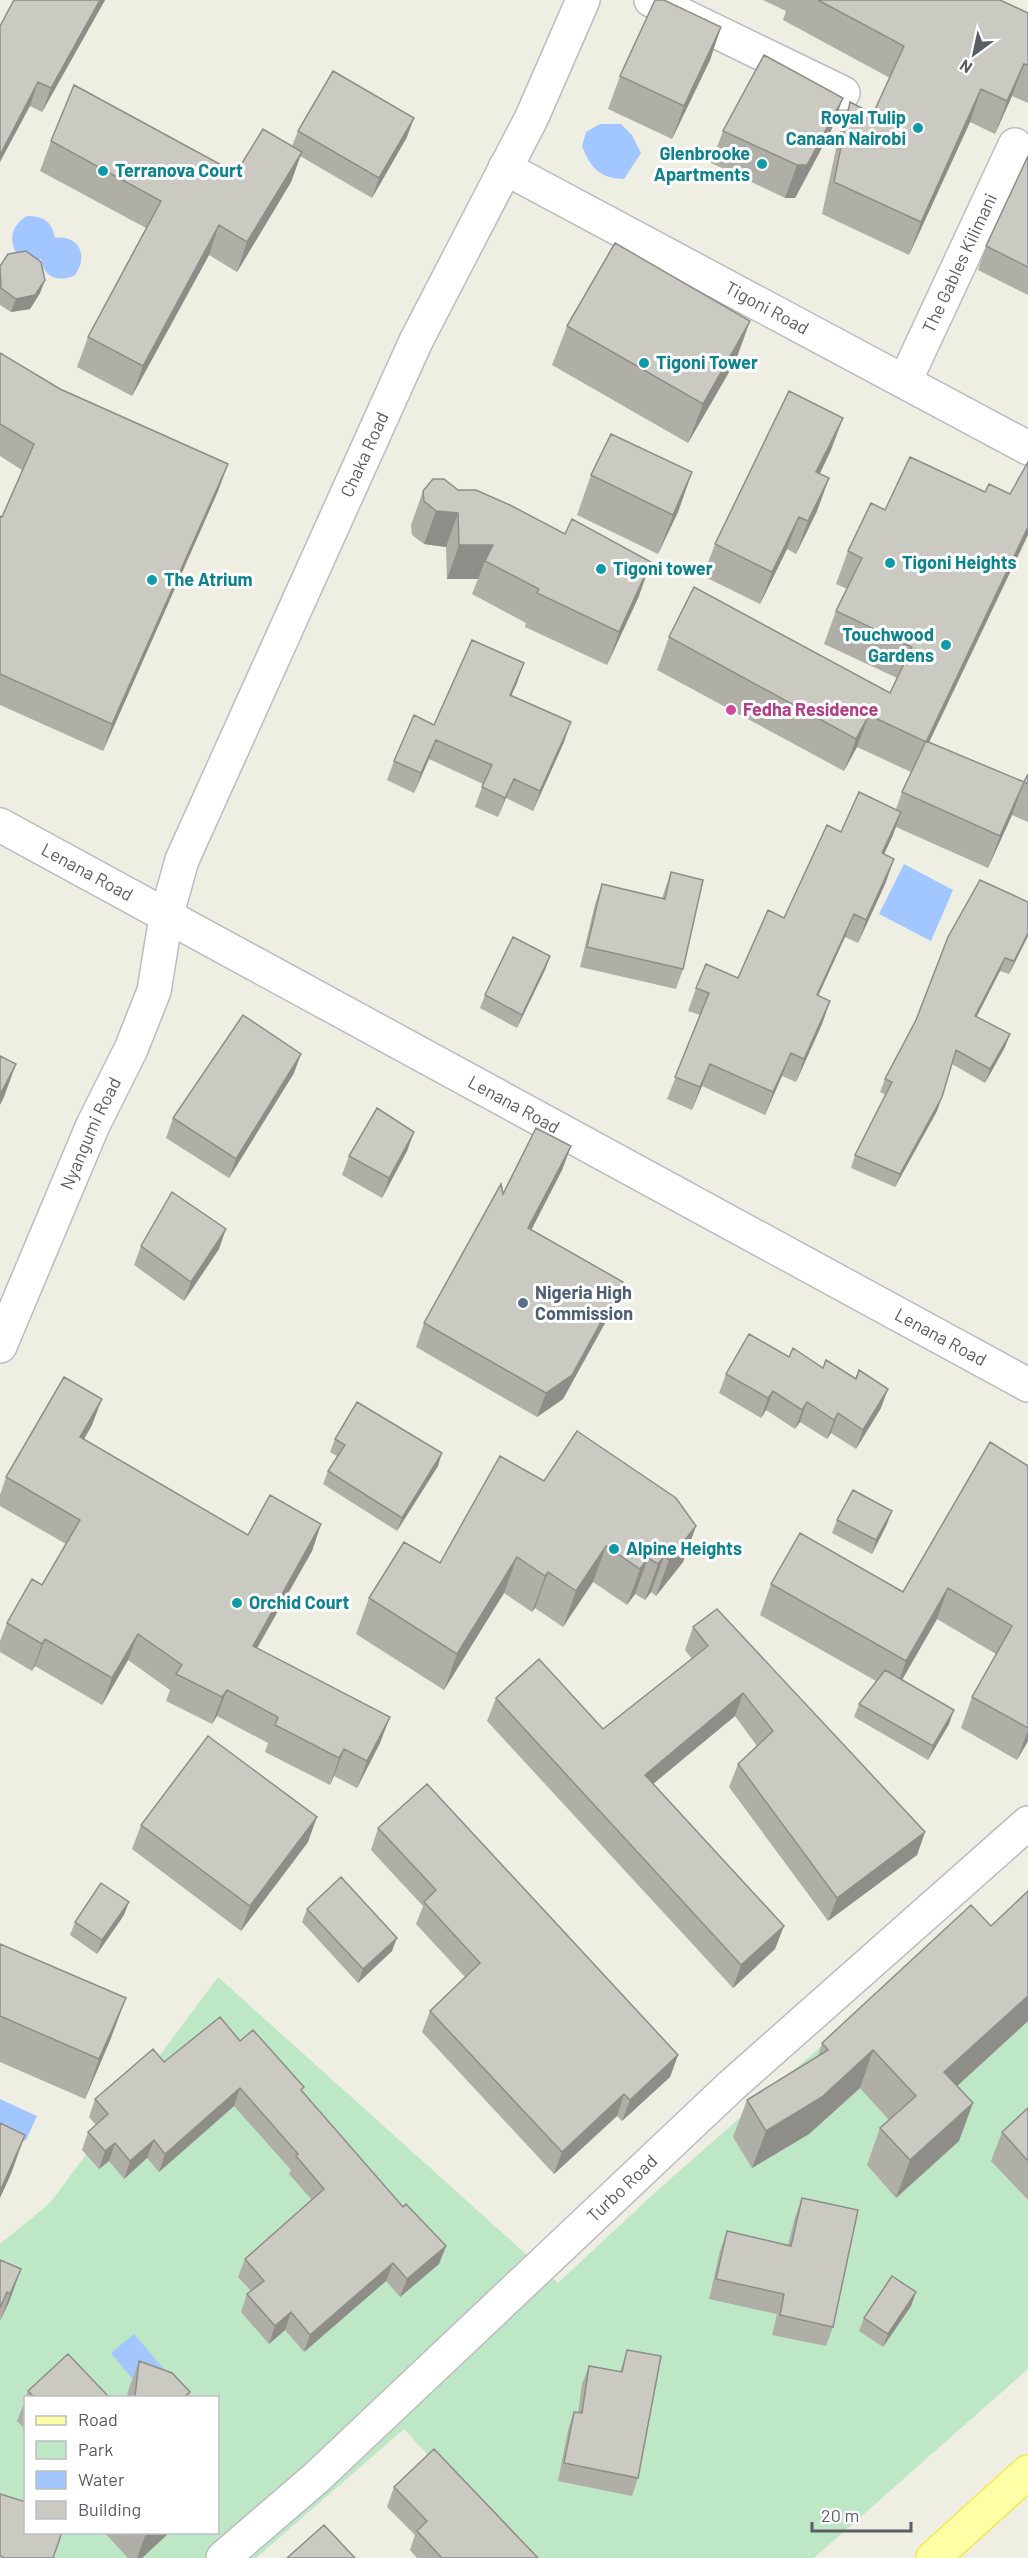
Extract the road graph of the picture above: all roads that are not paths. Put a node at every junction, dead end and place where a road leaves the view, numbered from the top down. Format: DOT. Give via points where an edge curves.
graph roads {
  1 [pos="584,0"];
  2 [pos="651,0"];
  3 [pos="843,93"];
  4 [pos="1015,145"];
  5 [pos="505,168"];
  6 [pos="905,381"];
  7 [pos="1028,448"];
  8 [pos="0,825"];
  9 [pos="166,917"];
  10 [pos="0,1346"];
  11 [pos="1028,1385"];
  12 [pos="1028,1823"];
  13 [pos="1028,2472"];
  14 [pos="223,2558"];
  15 [pos="933,2558"];
  1 -- 5 [label="street, Chaka Road"];
  2 -- 3 [label="street"];
  4 -- 6 [label="street, The Gables Kilimani"];
  5 -- 6 [label="street, Tigoni Road"];
  5 -- 9 [label="street, Chaka Road" via="416,341 182,860"];
  6 -- 7 [label="street, Tigoni Road"];
  8 -- 9 [label="street, Lenana Road"];
  9 -- 10 [label="street, Nyangumi Road" via="154,991"];
  9 -- 11 [label="street, Lenana Road"];
  12 -- 14 [label="street, Turbo Road" via="731,2086 316,2478"];
  13 -- 15 [label="main road"];
}
